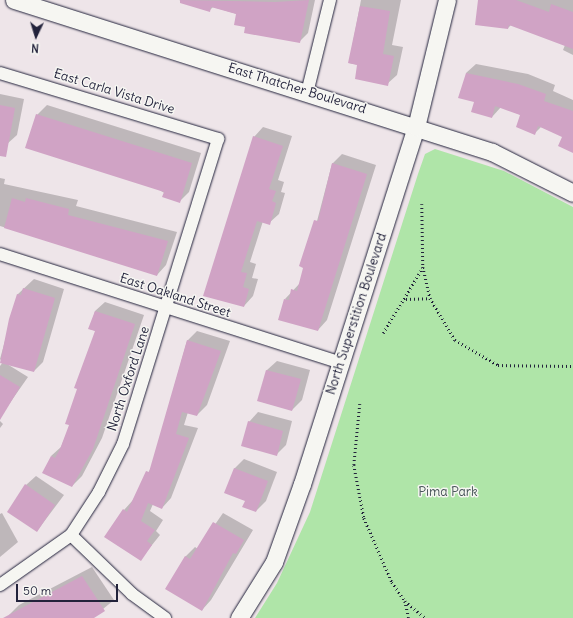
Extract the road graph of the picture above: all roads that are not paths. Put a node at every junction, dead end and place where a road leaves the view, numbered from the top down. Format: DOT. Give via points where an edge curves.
graph roads {
  1 [pos="14,0"];
  2 [pos="330,0"];
  3 [pos="447,0"];
  4 [pos="0,73"];
  5 [pos="307,93"];
  6 [pos="416,127"];
  7 [pos="218,139"];
  8 [pos="573,193"];
  9 [pos="0,255"];
  10 [pos="167,308"];
  11 [pos="342,363"];
  12 [pos="71,535"];
  13 [pos="0,585"];
  14 [pos="165,618"];
  15 [pos="239,618"];
  1 -- 5 [label="street, East Thatcher Boulevard"];
  2 -- 5 [label="street"];
  3 -- 6 [label="street, North Superstition Boulevard"];
  4 -- 7 [label="street, East Carla Vista Drive"];
  5 -- 6 [label="street, East Thatcher Boulevard"];
  6 -- 8 [label="street, East Thatcher Boulevard" via="492,152"];
  6 -- 11 [label="street, North Superstition Boulevard"];
  7 -- 10 [label="street, North Oxford Lane"];
  9 -- 10 [label="street, East Oakland Street"];
  10 -- 11 [label="street, East Oakland Street"];
  10 -- 12 [label="street, North Oxford Lane" via="123,444 99,492"];
  11 -- 15 [label="street, North Superstition Boulevard" via="274,562"];
  12 -- 13 [label="street, North Oxford Lane"];
  12 -- 14 [label="street" via="132,594"];
}
